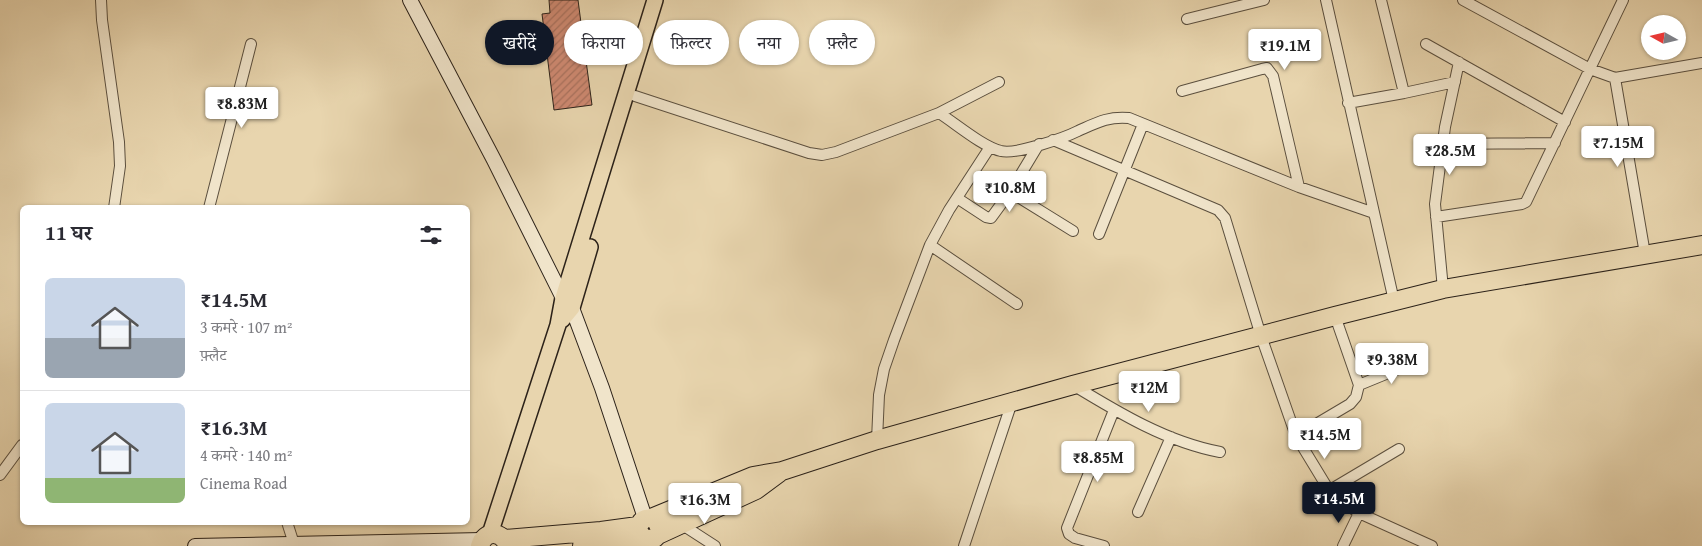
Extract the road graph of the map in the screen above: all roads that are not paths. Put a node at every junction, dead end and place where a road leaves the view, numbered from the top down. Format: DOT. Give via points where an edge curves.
graph roads {
  1 [pos="101,0"];
  2 [pos="410,0"];
  3 [pos="655,0"];
  4 [pos="666,0"];
  5 [pos="1264,0"];
  6 [pos="1326,0"];
  7 [pos="1381,0"];
  8 [pos="1463,0"];
  9 [pos="1623,0"];
  10 [pos="1249,2"];
  11 [pos="1187,19"];
  12 [pos="251,44"];
  13 [pos="1426,44"];
  14 [pos="1459,62"];
  15 [pos="1702,63"];
  16 [pos="1590,69"];
  17 [pos="1616,78"];
  18 [pos="999,82"];
  19 [pos="1455,82"];
  20 [pos="1182,91"];
  21 [pos="1404,93"];
  22 [pos="635,96"];
  23 [pos="1348,103"];
  24 [pos="939,113"];
  25 [pos="1565,122"];
  26 [pos="1144,124"];
  27 [pos="1053,140"];
  28 [pos="1555,143"];
  29 [pos="1039,144"];
  30 [pos="1443,144"];
  31 [pos="990,147"];
  32 [pos="1125,170"];
  33 [pos="1299,187"];
  34 [pos="1010,192"];
  35 [pos="957,198"];
  36 [pos="114,205"];
  37 [pos="210,205"];
  38 [pos="1374,213"];
  39 [pos="1436,217"];
  40 [pos="1073,231"];
  41 [pos="1099,234"];
  42 [pos="930,245"];
  43 [pos="1702,245"];
  44 [pos="1645,254"];
  45 [pos="1444,289"];
  46 [pos="1394,301"];
  47 [pos="568,303"];
  48 [pos="1016,304"];
  49 [pos="1335,316"];
  50 [pos="1261,336"];
  51 [pos="1415,362"];
  52 [pos="1074,385"];
  53 [pos="1359,385"];
  54 [pos="1012,402"];
  55 [pos="1114,410"];
  56 [pos="1296,436"];
  57 [pos="1172,437"];
  58 [pos="877,440"];
  59 [pos="20,448"];
  60 [pos="1399,449"];
  61 [pos="1220,452"];
  62 [pos="782,471"];
  63 [pos="0,475"];
  64 [pos="1330,490"];
  65 [pos="1138,512"];
  66 [pos="1359,512"];
  67 [pos="681,524"];
  68 [pos="289,525"];
  69 [pos="648,532"];
  70 [pos="493,541"];
  71 [pos="1074,542"];
  72 [pos="1418,543"];
  73 [pos="294,544"];
  74 [pos="194,546"];
  75 [pos="582,546"];
  76 [pos="715,546"];
  77 [pos="964,546"];
  78 [pos="1104,546"];
  79 [pos="1343,546"];
  80 [pos="1432,546"];
  1 -- 36 [label="street" via="119,142 120,166"];
  2 -- 47 [label="street"];
  3 -- 47 [label="main road"];
  4 -- 22 [label="main road"];
  5 -- 10 [label="street"];
  6 -- 23 [label="street"];
  7 -- 21 [label="street"];
  8 -- 16 [label="street"];
  9 -- 16 [label="street"];
  10 -- 11 [label="street"];
  12 -- 37 [label="street"];
  13 -- 14 [label="street"];
  14 -- 19 [label="street"];
  14 -- 25 [label="street"];
  15 -- 17 [label="street"];
  16 -- 17 [label="street"];
  16 -- 25 [label="street"];
  17 -- 44 [label="street"];
  18 -- 24 [label="street"];
  19 -- 21 [label="street"];
  19 -- 30 [label="street"];
  20 -- 33 [label="street" via="1262,69 1271,71"];
  21 -- 23 [label="street"];
  22 -- 24 [label="street" via="822,155"];
  22 -- 47 [label="main road"];
  23 -- 38 [label="street"];
  24 -- 31 [label="street"];
  25 -- 28 [label="street"];
  26 -- 27 [label="street" via="1116,116"];
  26 -- 32 [label="street"];
  26 -- 33 [label="street"];
  27 -- 29 [label="street"];
  27 -- 32 [label="street"];
  28 -- 30 [label="street"];
  28 -- 39 [label="street" via="1526,202"];
  29 -- 31 [label="street" via="1008,152"];
  29 -- 34 [label="street"];
  30 -- 39 [label="street"];
  31 -- 35 [label="street"];
  32 -- 41 [label="street"];
  32 -- 50 [label="street" via="1218,210 1225,218"];
  33 -- 38 [label="street"];
  34 -- 35 [label="street" via="991,218"];
  34 -- 40 [label="street"];
  35 -- 42 [label="street"];
  38 -- 46 [label="street"];
  39 -- 45 [label="street"];
  42 -- 48 [label="street"];
  42 -- 58 [label="street" via="884,369"];
  43 -- 44 [label="highway"];
  44 -- 45 [label="highway"];
  45 -- 46 [label="highway"];
  46 -- 49 [label="highway"];
  47 -- 69 [label="street" via="602,388"];
  47 -- 70 [label="main road" via="558,325"];
  49 -- 50 [label="highway"];
  49 -- 53 [label="street"];
  50 -- 52 [label="highway"];
  50 -- 56 [label="street"];
  51 -- 53 [label="street"];
  52 -- 54 [label="highway"];
  52 -- 55 [label="street"];
  53 -- 56 [label="street" via="1350,404"];
  54 -- 58 [label="highway"];
  54 -- 77 [label="street"];
  55 -- 57 [label="street"];
  55 -- 71 [label="street" via="1068,528"];
  56 -- 64 [label="street"];
  57 -- 61 [label="street"];
  57 -- 65 [label="street"];
  58 -- 62 [label="highway"];
  59 -- 63 [label="street"];
  60 -- 64 [label="street"];
  62 -- 67 [label="highway" via="756,490"];
  62 -- 69 [label="highway" via="752,476"];
  64 -- 66 [label="street"];
  66 -- 72 [label="street"];
  66 -- 79 [label="street"];
  67 -- 69 [label="highway"];
  67 -- 76 [label="street"];
  68 -- 73 [label="street"];
  69 -- 70 [label="highway" via="610,530"];
  69 -- 75 [label="highway"];
  70 -- 73 [label="street"];
  71 -- 78 [label="street"];
  72 -- 80 [label="street"];
  73 -- 74 [label="street"];
}
